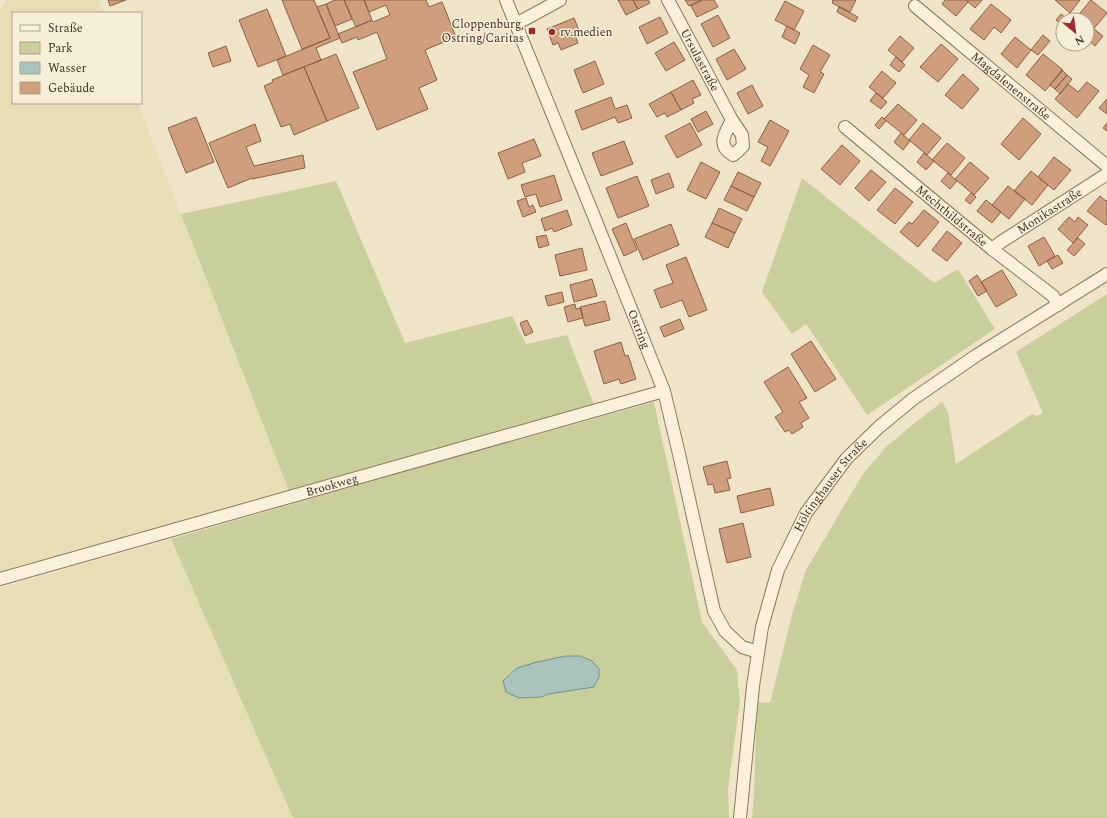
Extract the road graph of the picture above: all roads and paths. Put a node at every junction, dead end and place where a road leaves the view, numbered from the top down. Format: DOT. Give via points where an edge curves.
graph roads {
  1 [pos="506,0"];
  2 [pos="560,0"];
  3 [pos="668,0"];
  4 [pos="916,6"];
  5 [pos="516,24"];
  6 [pos="732,120"];
  7 [pos="845,127"];
  8 [pos="1107,166"];
  9 [pos="1107,174"];
  10 [pos="992,249"];
  11 [pos="1107,274"];
  12 [pos="1058,305"];
  13 [pos="664,391"];
  14 [pos="0,579"];
  15 [pos="758,652"];
  16 [pos="740,818"];
  1 -- 5 [label="street, Ostring"];
  2 -- 5 [label="street"];
  3 -- 6 [label="street, Ursulastraße"];
  4 -- 8 [label="street, Magdalenenstraße"];
  5 -- 13 [label="street, Ostring"];
  7 -- 10 [label="street, Mechthildstraße"];
  9 -- 10 [label="street, Monikastraße"];
  10 -- 12 [label="street, Mechthildstraße" via="1053,296"];
  11 -- 12 [label="street, Höltinghauser Straße"];
  12 -- 15 [label="street, Höltinghauser Straße" via="977,355 913,399 847,458 806,513 778,570 762,627"];
  13 -- 14 [label="street, Brookweg"];
  13 -- 15 [label="street, Ostring" via="714,611 725,631 742,647"];
  15 -- 16 [label="street, Höltinghauser Straße"];
}
